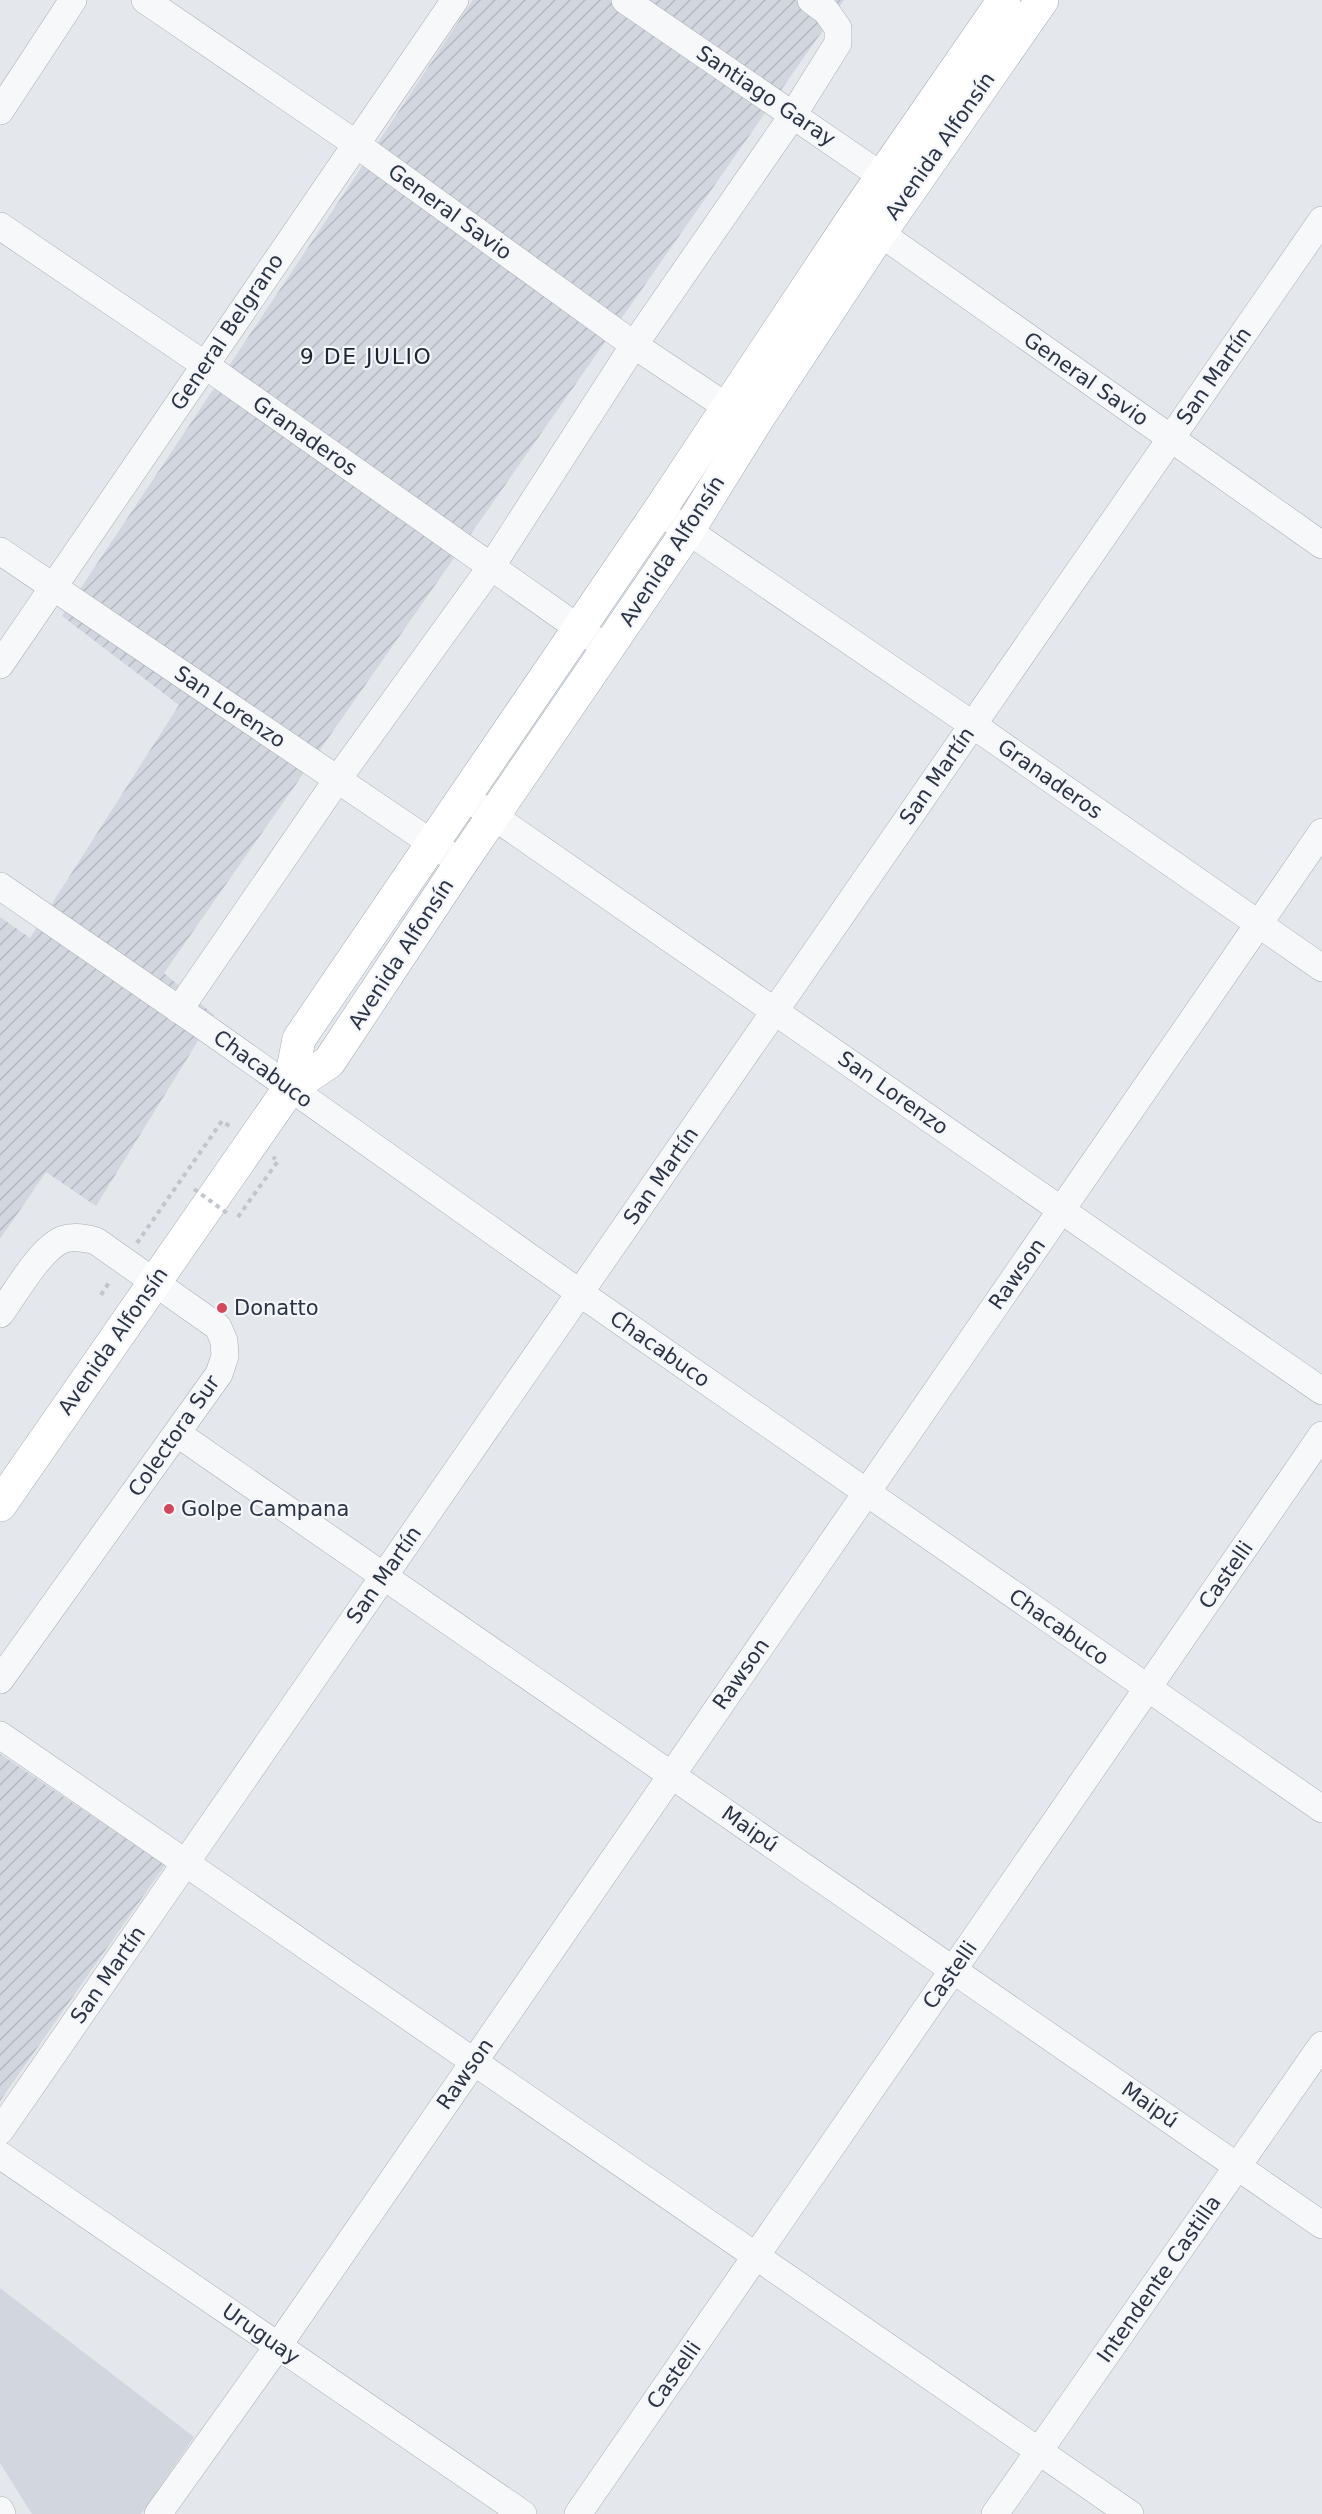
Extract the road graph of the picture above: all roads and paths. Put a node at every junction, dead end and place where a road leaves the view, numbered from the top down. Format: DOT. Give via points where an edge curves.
graph roads {
  1 [pos="73,0"];
  2 [pos="145,0"];
  3 [pos="455,0"];
  4 [pos="625,0"];
  5 [pos="811,0"];
  6 [pos="1004,0"];
  7 [pos="1042,0"];
  8 [pos="0,111"];
  9 [pos="793,115"];
  10 [pos="356,144"];
  11 [pos="895,185"];
  12 [pos="1322,220"];
  13 [pos="0,226"];
  14 [pos="880,233"];
  15 [pos="634,345"];
  16 [pos="205,365"];
  17 [pos="726,407"];
  18 [pos="754,424"];
  19 [pos="1171,438"];
  20 [pos="659,511"];
  21 [pos="689,529"];
  22 [pos="1322,545"];
  23 [pos="0,551"];
  24 [pos="491,567"];
  25 [pos="53,587"];
  26 [pos="579,628"];
  27 [pos="608,649"];
  28 [pos="0,665"];
  29 [pos="973,725"];
  30 [pos="337,780"];
  31 [pos="463,795"];
  32 [pos="494,816"];
  33 [pos="1322,832"];
  34 [pos="430,843"];
  35 [pos="461,864"];
  36 [pos="0,886"];
  37 [pos="1259,924"];
  38 [pos="1322,968"];
  39 [pos="179,1010"];
  40 [pos="775,1011"];
  41 [pos="289,1089"];
  42 [pos="226,1136"];
  43 [pos="192,1188"];
  44 [pos="1061,1210"];
  45 [pos="227,1213"];
  46 [pos="125,1260"];
  47 [pos="155,1281"];
  48 [pos="580,1293"];
  49 [pos="101,1294"];
  50 [pos="0,1314"];
  51 [pos="1322,1391"];
  52 [pos="178,1434"];
  53 [pos="1322,1435"];
  54 [pos="867,1493"];
  55 [pos="0,1505"];
  56 [pos="384,1576"];
  57 [pos="0,1680"];
  58 [pos="1148,1688"];
  59 [pos="0,1735"];
  60 [pos="672,1775"];
  61 [pos="1322,1809"];
  62 [pos="186,1863"];
  63 [pos="953,1970"];
  64 [pos="1322,2045"];
  65 [pos="474,2061"];
  66 [pos="0,2131"];
  67 [pos="0,2155"];
  68 [pos="1238,2166"];
  69 [pos="1322,2224"];
  70 [pos="756,2256"];
  71 [pos="278,2346"];
  72 [pos="1039,2451"];
  73 [pos="0,2510"];
  74 [pos="2,2514"];
  75 [pos="158,2514"];
  76 [pos="523,2514"];
  77 [pos="578,2514"];
  78 [pos="995,2514"];
  79 [pos="1130,2514"];
  1 -- 8 [label="street"];
  2 -- 10 [label="street, General Savio"];
  3 -- 10 [label="street, General Belgrano"];
  4 -- 9 [label="street, Santiago Garay"];
  5 -- 9 [label="street" via="826,11 838,28 838,43"];
  6 -- 11 [label="main road, Avenida Alfonsín"];
  7 -- 11 [label="main road, Avenida Alfonsín"];
  9 -- 11 [label="street, Santiago Garay"];
  9 -- 15 [label="street"];
  10 -- 15 [label="street, General Savio"];
  10 -- 16 [label="street, General Belgrano"];
  11 -- 14 [label="main road, Avenida Alfonsín"];
  11 -- 17 [label="main road, Avenida Alfonsín"];
  12 -- 19 [label="street, San Martín"];
  13 -- 16 [label="street, Granaderos"];
  14 -- 18 [label="main road, Avenida Alfonsín"];
  14 -- 19 [label="street, General Savio"];
  15 -- 17 [label="street, General Savio"];
  15 -- 24 [label="street"];
  16 -- 24 [label="street, Granaderos"];
  16 -- 25 [label="street, General Belgrano"];
  17 -- 18 [label="street, General Savio"];
  17 -- 20 [label="main road, Avenida Alfonsín"];
  18 -- 21 [label="main road, Avenida Alfonsín"];
  19 -- 22 [label="street, General Savio"];
  19 -- 29 [label="street, San Martín"];
  20 -- 21 [label="street, Granaderos"];
  20 -- 26 [label="main road, Avenida Alfonsín"];
  21 -- 27 [label="main road, Avenida Alfonsín"];
  21 -- 29 [label="street, Granaderos"];
  23 -- 25 [label="street, San Lorenzo"];
  24 -- 26 [label="street, Granaderos"];
  24 -- 30 [label="street"];
  25 -- 28 [label="street, General Belgrano"];
  25 -- 30 [label="street, San Lorenzo"];
  26 -- 27 [label="street, Granaderos"];
  26 -- 31 [label="main road, Avenida Alfonsín"];
  27 -- 32 [label="main road, Avenida Alfonsín"];
  29 -- 37 [label="street, Granaderos"];
  29 -- 40 [label="street, San Martín"];
  30 -- 34 [label="street, San Lorenzo"];
  30 -- 39 [label="street"];
  31 -- 32 [label="street, San Lorenzo"];
  31 -- 34 [label="main road, Avenida Alfonsín"];
  32 -- 35 [label="main road, Avenida Alfonsín"];
  32 -- 40 [label="street, San Lorenzo"];
  33 -- 37 [label="street, Rawson"];
  34 -- 35 [label="street, San Lorenzo"];
  34 -- 41 [label="main road, Avenida Alfonsín" via="298,1039"];
  35 -- 41 [label="main road, Avenida Alfonsín" via="329,1062"];
  36 -- 39 [label="street, Chacabuco"];
  37 -- 38 [label="street, Granaderos"];
  37 -- 44 [label="street, Rawson"];
  39 -- 41 [label="street, Chacabuco"];
  40 -- 44 [label="street, San Lorenzo"];
  40 -- 48 [label="street, San Martín"];
  41 -- 47 [label="main road, Avenida Alfonsín"];
  41 -- 48 [label="street, Chacabuco"];
  42 -- 46 [label="path" via="232,1128 222,1121"];
  43 -- 45 [label="path, bridge"];
  44 -- 51 [label="street, San Lorenzo"];
  44 -- 54 [label="street, Rawson"];
  46 -- 47 [label="street, Colectora Sur"];
  46 -- 49 [label="path"];
  46 -- 50 [label="street, Colectora Sur" via="96,1241 80,1237 63,1239 49,1247"];
  47 -- 52 [label="street, Colectora Sur" via="218,1327 225,1341 219,1374"];
  47 -- 55 [label="main road, Avenida Alfonsín"];
  48 -- 54 [label="street, Chacabuco"];
  48 -- 56 [label="street, San Martín"];
  52 -- 56 [label="street, Maipú"];
  52 -- 57 [label="street, Colectora Sur"];
  53 -- 58 [label="street, Castelli"];
  54 -- 58 [label="street, Chacabuco"];
  54 -- 60 [label="street, Rawson"];
  56 -- 60 [label="street, Maipú"];
  56 -- 62 [label="street, San Martín"];
  58 -- 61 [label="street, Chacabuco"];
  58 -- 63 [label="street, Castelli"];
  59 -- 62 [label="street"];
  60 -- 63 [label="street, Maipú"];
  60 -- 65 [label="street, Rawson"];
  62 -- 65 [label="street"];
  62 -- 66 [label="street, San Martín"];
  63 -- 68 [label="street, Maipú"];
  63 -- 70 [label="street, Castelli"];
  64 -- 68 [label="street, Intendente Castilla"];
  65 -- 70 [label="street"];
  65 -- 71 [label="street, Rawson"];
  67 -- 71 [label="street, Uruguay"];
  68 -- 69 [label="street, Maipú"];
  68 -- 72 [label="street, Intendente Castilla"];
  70 -- 72 [label="street"];
  70 -- 77 [label="street, Castelli"];
  71 -- 75 [label="street, Rawson"];
  71 -- 76 [label="street, Uruguay"];
  72 -- 78 [label="street, Intendente Castilla"];
  72 -- 79 [label="street"];
  73 -- 74 [label="street"];
}
